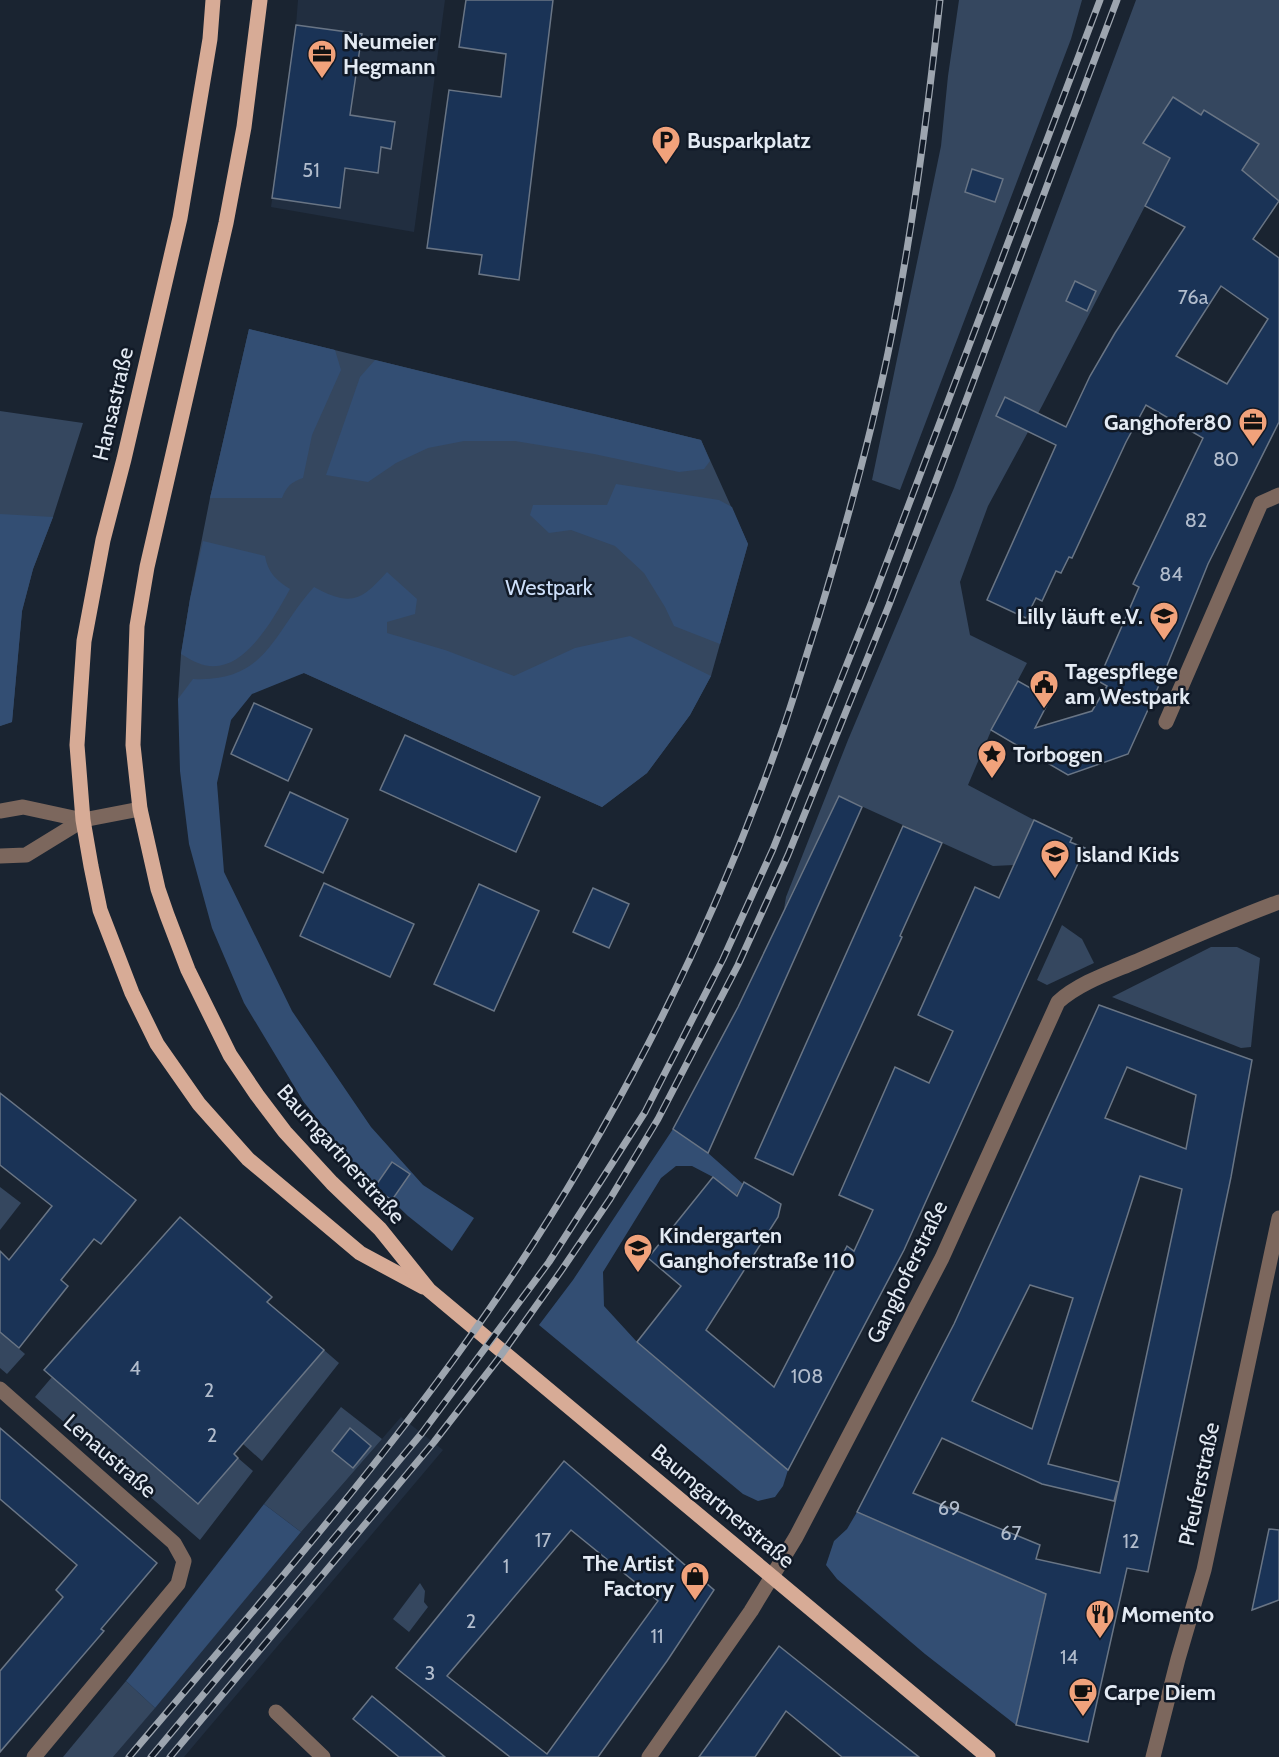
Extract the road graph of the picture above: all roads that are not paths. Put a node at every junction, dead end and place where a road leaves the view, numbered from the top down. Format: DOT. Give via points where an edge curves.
graph roads {
  1 [pos="213,0"];
  2 [pos="260,0"];
  3 [pos="1279,495"];
  4 [pos="1166,722"];
  5 [pos="140,810"];
  6 [pos="0,812"];
  7 [pos="83,820"];
  8 [pos="0,856"];
  9 [pos="1279,902"];
  10 [pos="1279,1218"];
  11 [pos="1274,1271"];
  12 [pos="429,1290"];
  13 [pos="0,1389"];
  14 [pos="772,1577"];
  15 [pos="276,1712"];
  16 [pos="34,1757"];
  17 [pos="323,1757"];
  18 [pos="649,1757"];
  19 [pos="988,1757"];
  20 [pos="1153,1757"];
  1 -- 7 [label="main road, Hansastraße" via="180,218 92,593 77,745"];
  2 -- 5 [label="main road" via="244,127 228,212 147,567 138,626 133,745"];
  3 -- 4 [label="street" via="1261,503"];
  5 -- 7 [label="street"];
  5 -- 12 [label="main road, Baumgartnerstraße" via="166,915 230,1055 285,1132 380,1229"];
  6 -- 7 [label="street" via="23,807"];
  7 -- 8 [label="street" via="26,855"];
  7 -- 12 [label="main road, Baumgartnerstraße" via="100,910 115,951 158,1044 199,1104 248,1159 360,1253"];
  9 -- 14 [label="street, Ganghoferstraße" via="1112,972 1058,1002 942,1258"];
  10 -- 11 [label="street, Pfeuferstraße"];
  11 -- 20 [label="street, Pfeuferstraße" via="1204,1570"];
  12 -- 14 [label="main road, Baumgartnerstraße"];
  13 -- 16 [label="street, Lenaustraße" via="174,1543 184,1561 178,1584"];
  14 -- 18 [label="street, Ganghoferstraße"];
  14 -- 19 [label="main road, Baumgartnerstraße"];
  15 -- 17 [label="street"];
}
